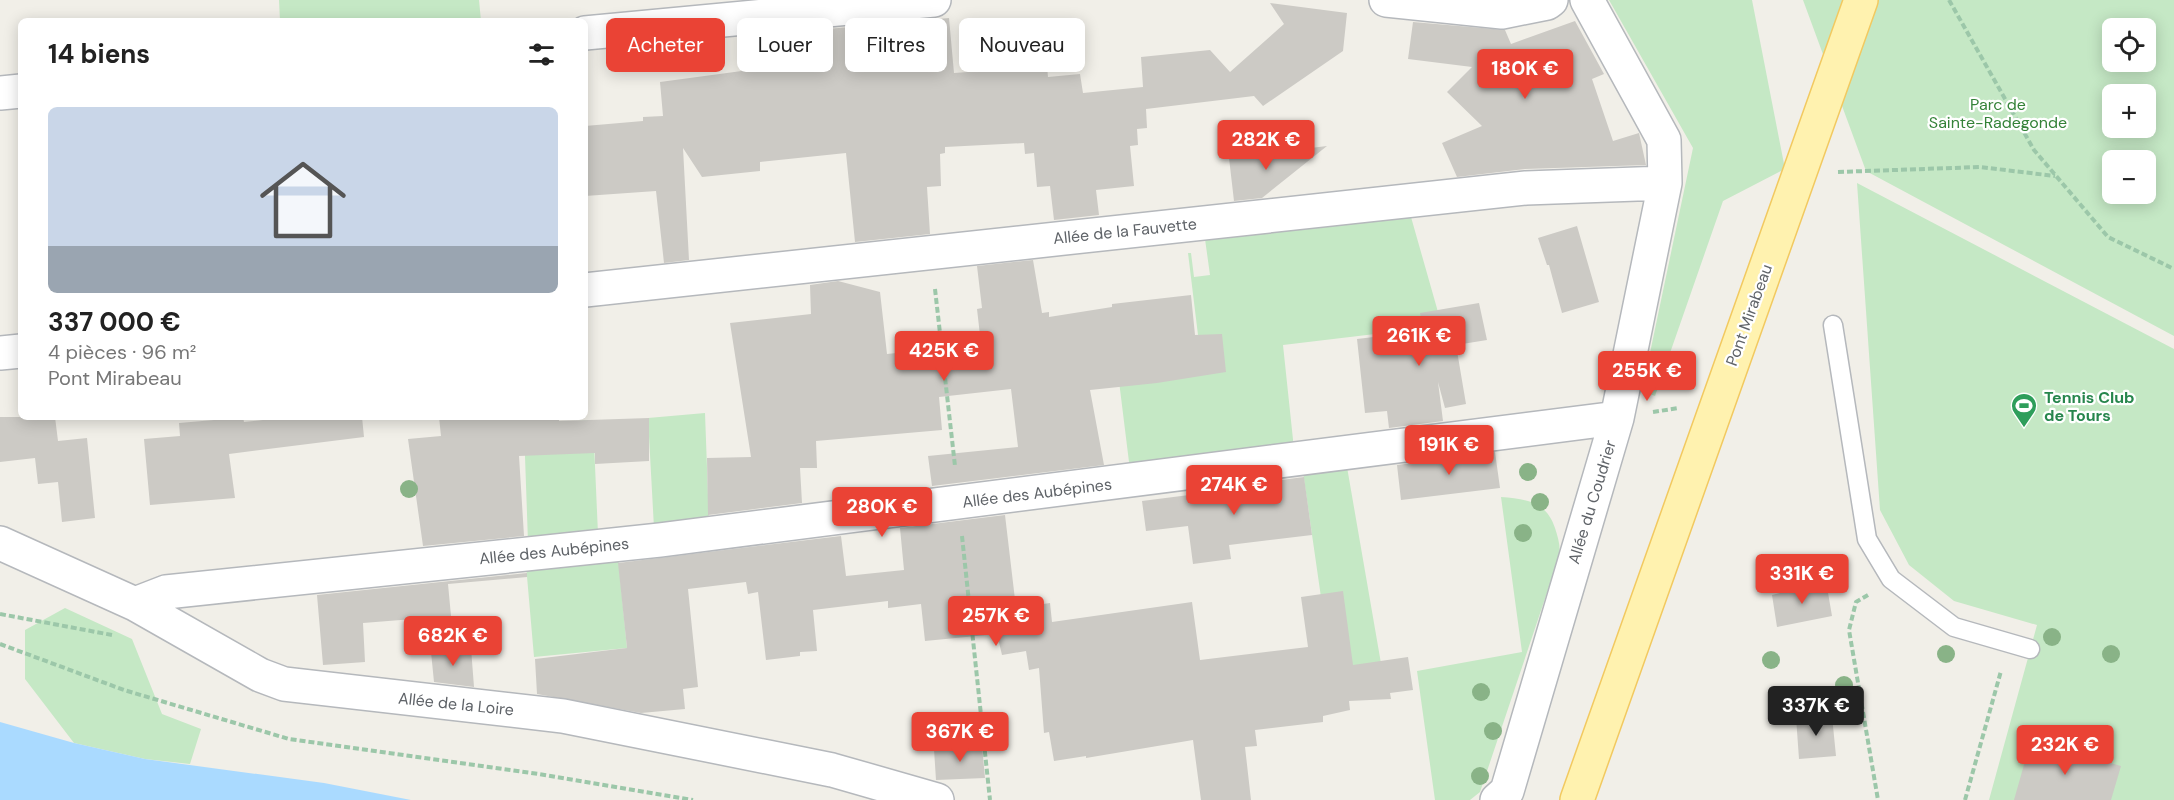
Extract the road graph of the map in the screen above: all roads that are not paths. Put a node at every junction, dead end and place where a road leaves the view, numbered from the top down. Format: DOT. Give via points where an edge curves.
graph roads {
  1 [pos="934,0"];
  2 [pos="1386,0"];
  3 [pos="1551,0"];
  4 [pos="1587,0"];
  5 [pos="1861,0"];
  6 [pos="588,33"];
  7 [pos="18,91"];
  8 [pos="0,93"];
  9 [pos="1665,183"];
  10 [pos="588,290"];
  11 [pos="1833,325"];
  12 [pos="18,351"];
  13 [pos="0,353"];
  14 [pos="1617,418"];
  15 [pos="0,543"];
  16 [pos="135,604"];
  17 [pos="2030,649"];
  18 [pos="937,800"];
  19 [pos="1497,800"];
  20 [pos="1577,800"];
  1 -- 6 [label="street"];
  2 -- 3 [label="street" via="1502,12"];
  4 -- 9 [label="street, Allée du Coudrier" via="1664,140"];
  5 -- 20 [label="main road, Pont Mirabeau"];
  7 -- 8 [label="street"];
  9 -- 10 [label="street, Allée de la Fauvette" via="1526,188"];
  9 -- 14 [label="street, Allée du Coudrier"];
  11 -- 17 [label="lane" via="1867,539 1891,579 1954,627"];
  12 -- 13 [label="street"];
  14 -- 16 [label="street, Allée des Aubépines" via="672,538 166,592"];
  14 -- 19 [label="street, Allée du Coudrier" via="1507,791"];
  15 -- 16 [label="street, Allée de la Loire"];
  16 -- 18 [label="street, Allée de la Loire" via="260,675 284,684 563,716 832,770"];
}
